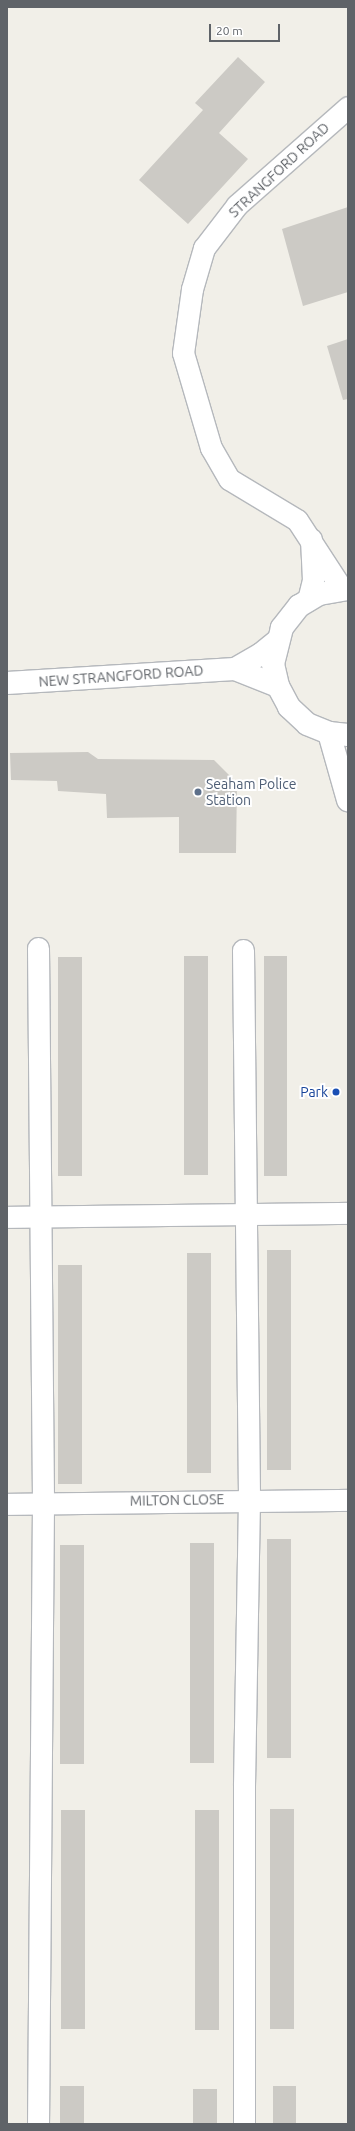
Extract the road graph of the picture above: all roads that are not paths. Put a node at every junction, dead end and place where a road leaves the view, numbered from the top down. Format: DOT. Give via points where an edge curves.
graph roads {
  1 [pos="348,107"];
  2 [pos="312,538"];
  3 [pos="345,589"];
  4 [pos="308,600"];
  5 [pos="277,641"];
  6 [pos="235,669"];
  7 [pos="7,684"];
  8 [pos="278,686"];
  9 [pos="338,734"];
  10 [pos="348,800"];
  11 [pos="38,948"];
  12 [pos="243,950"];
  13 [pos="348,1213"];
  14 [pos="246,1214"];
  15 [pos="40,1216"];
  16 [pos="7,1217"];
  17 [pos="249,1499"];
  18 [pos="348,1500"];
  19 [pos="43,1503"];
  20 [pos="7,1504"];
  21 [pos="38,2124"];
  22 [pos="244,2124"];
  1 -- 2 [label="street, STRANGFORD ROAD" via="237,205 204,248 192,289 183,353 211,448 229,479 296,520"];
  2 -- 3 [label="street, STRANGFORD ROAD"];
  2 -- 4 [label="street" via="313,580"];
  3 -- 4 [label="main road"];
  4 -- 5 [label="main road" via="290,616"];
  5 -- 6 [label="main road, NEW STRANGFORD ROAD" via="262,654"];
  5 -- 8 [label="main road" via="274,664"];
  6 -- 7 [label="main road, NEW STRANGFORD ROAD"];
  6 -- 8 [label="main road, NEW STRANGFORD ROAD"];
  8 -- 9 [label="main road" via="289,707 307,724"];
  9 -- 10 [label="main road"];
  11 -- 15 [label="street"];
  12 -- 14 [label="street"];
  13 -- 14 [label="street"];
  14 -- 15 [label="street"];
  14 -- 17 [label="street"];
  15 -- 16 [label="street"];
  15 -- 19 [label="street"];
  17 -- 18 [label="street, MILTON CLOSE"];
  17 -- 19 [label="street, MILTON CLOSE"];
  17 -- 22 [label="street" via="244,1784"];
  19 -- 20 [label="street, MILTON CLOSE"];
  19 -- 21 [label="street"];
}
